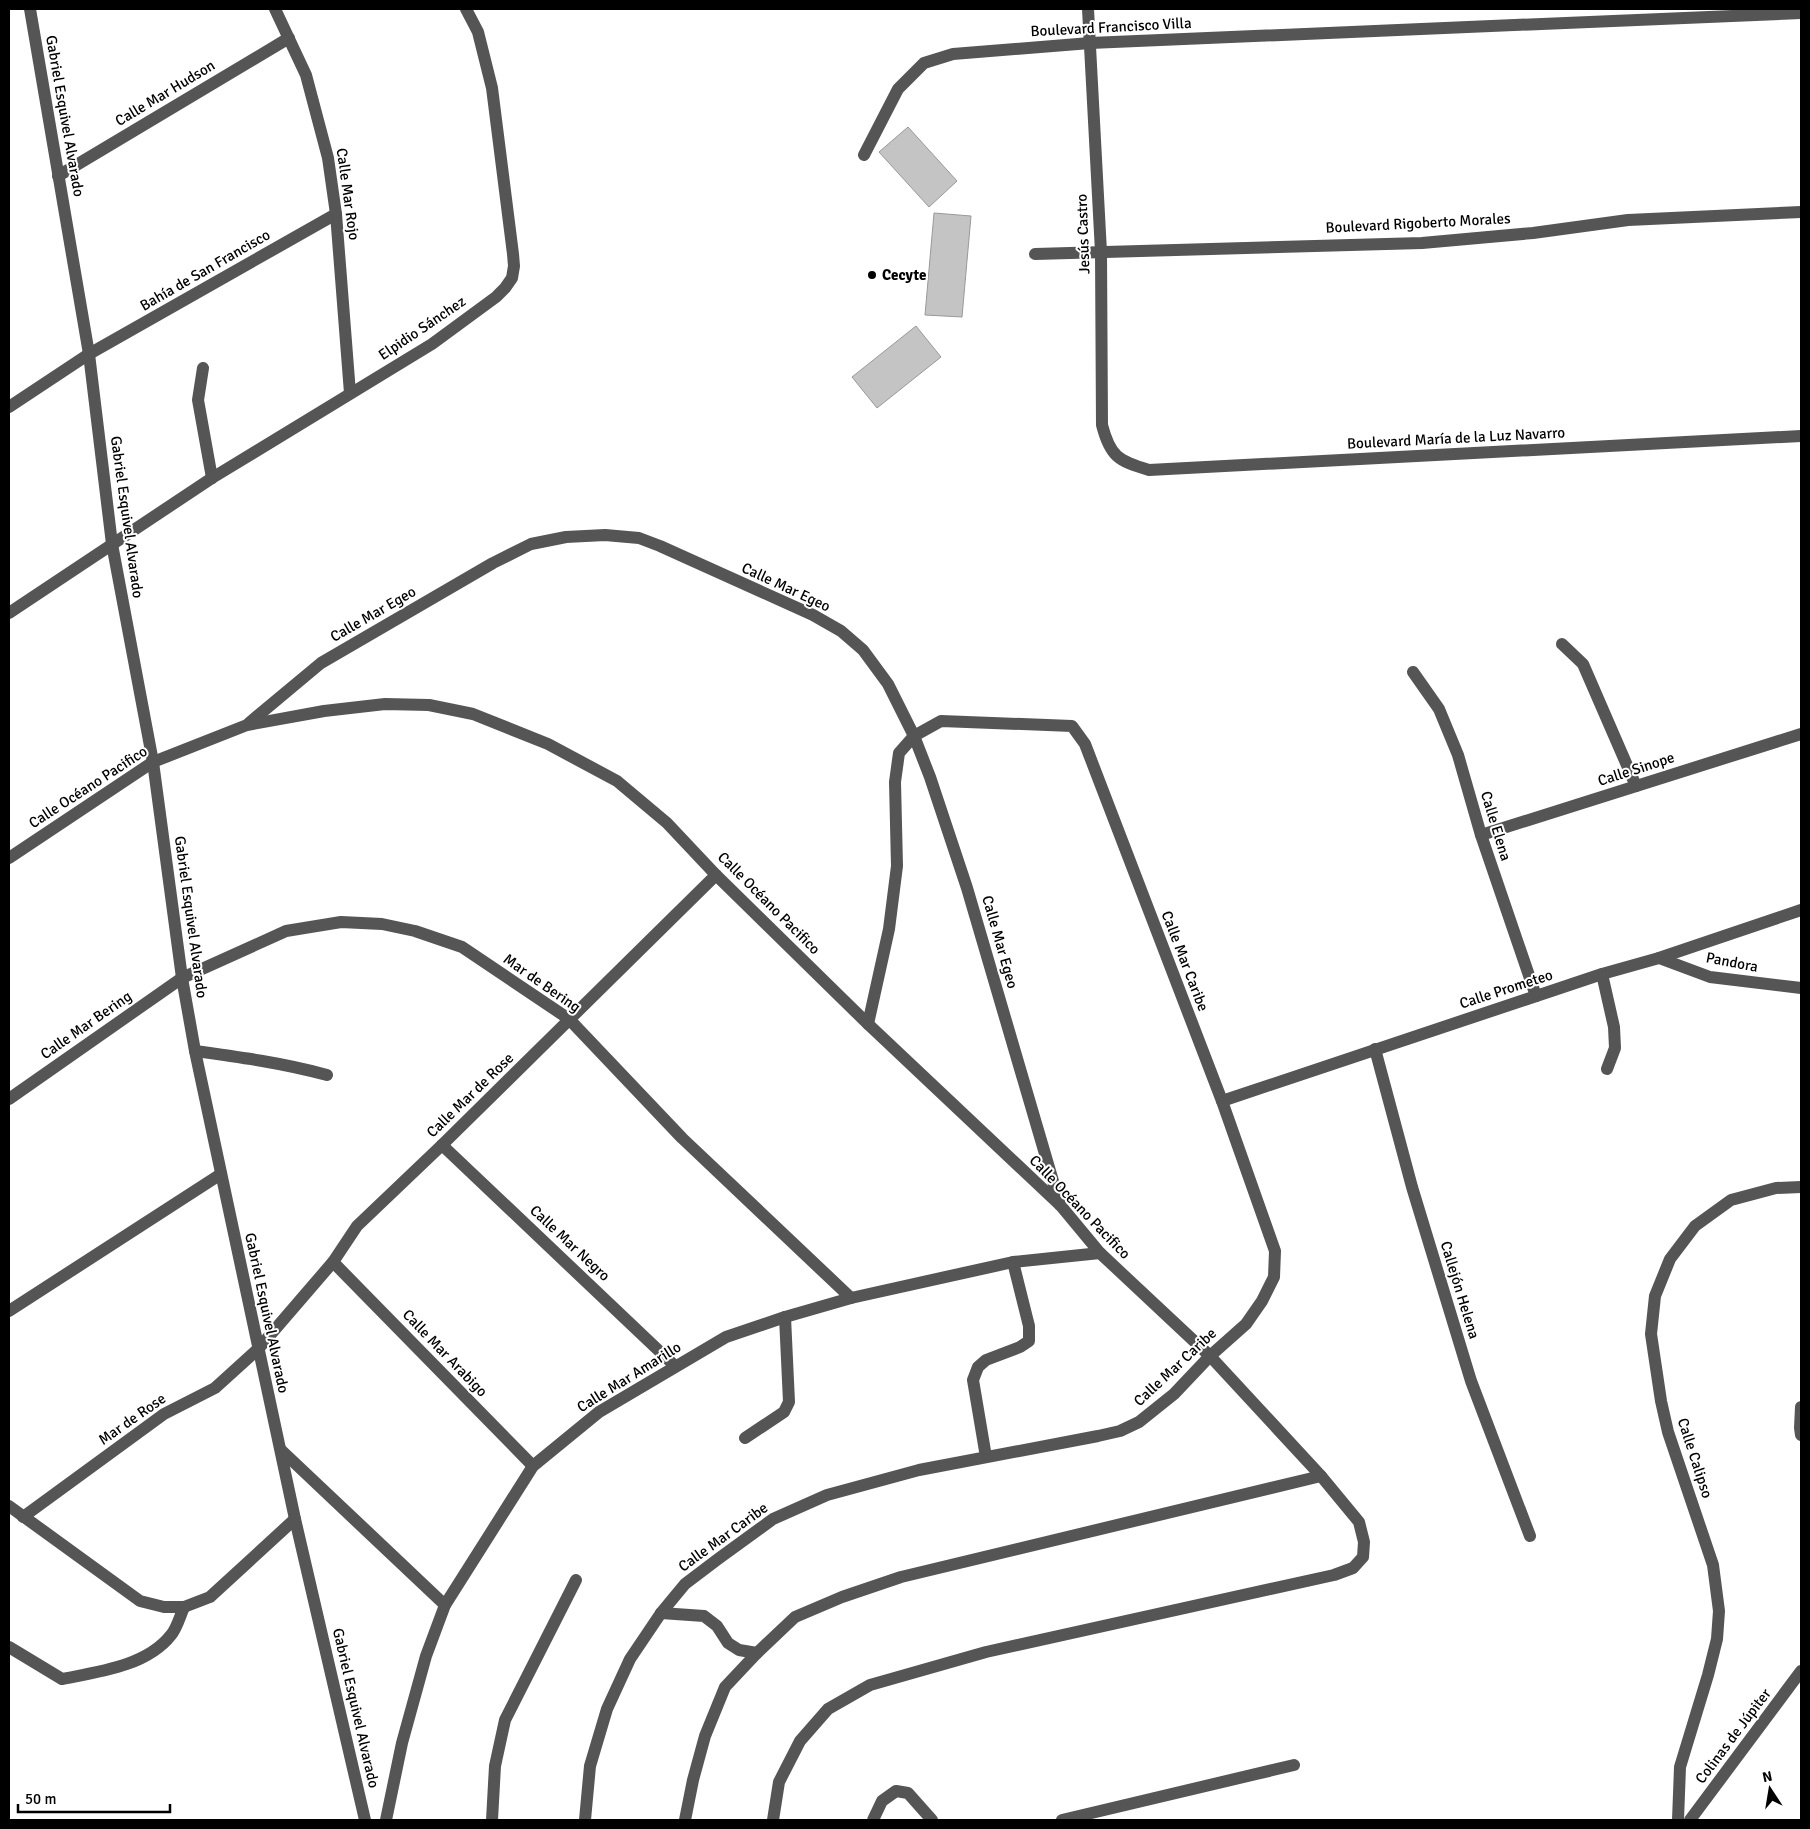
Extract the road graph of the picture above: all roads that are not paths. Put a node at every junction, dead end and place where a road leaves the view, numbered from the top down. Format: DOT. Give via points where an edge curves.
graph roads {
  1 [pos="30,9"];
  2 [pos="275,9"];
  3 [pos="466,9"];
  4 [pos="1088,9"];
  5 [pos="1801,13"];
  6 [pos="289,38"];
  7 [pos="1090,43"];
  8 [pos="864,155"];
  9 [pos="58,176"];
  10 [pos="1801,212"];
  11 [pos="336,214"];
  12 [pos="1101,252"];
  13 [pos="1035,254"];
  14 [pos="89,354"];
  15 [pos="203,368"];
  16 [pos="350,393"];
  17 [pos="9,407"];
  18 [pos="1801,436"];
  19 [pos="1116,456"];
  20 [pos="212,478"];
  21 [pos="112,544"];
  22 [pos="9,613"];
  23 [pos="1562,644"];
  24 [pos="1413,672"];
  25 [pos="247,724"];
  26 [pos="1801,734"];
  27 [pos="914,736"];
  28 [pos="153,762"];
  29 [pos="1636,786"];
  30 [pos="1481,835"];
  31 [pos="9,858"];
  32 [pos="716,875"];
  33 [pos="1801,910"];
  34 [pos="1659,958"];
  35 [pos="1602,974"];
  36 [pos="182,978"];
  37 [pos="1801,988"];
  38 [pos="1536,996"];
  39 [pos="569,1020"];
  40 [pos="868,1024"];
  41 [pos="1375,1049"];
  42 [pos="195,1051"];
  43 [pos="1606,1069"];
  44 [pos="327,1075"];
  45 [pos="9,1099"];
  46 [pos="1222,1101"];
  47 [pos="442,1144"];
  48 [pos="221,1174"];
  49 [pos="1801,1187"];
  50 [pos="1061,1206"];
  51 [pos="1100,1253"];
  52 [pos="333,1262"];
  53 [pos="1013,1262"];
  54 [pos="851,1298"];
  55 [pos="9,1311"];
  56 [pos="785,1317"];
  57 [pos="258,1348"];
  58 [pos="1210,1356"];
  59 [pos="675,1366"];
  60 [pos="1801,1407"];
  61 [pos="1801,1435"];
  62 [pos="745,1438"];
  63 [pos="281,1450"];
  64 [pos="986,1457"];
  65 [pos="533,1466"];
  66 [pos="1322,1476"];
  67 [pos="9,1506"];
  68 [pos="23,1517"];
  69 [pos="295,1519"];
  70 [pos="1530,1536"];
  71 [pos="576,1580"];
  72 [pos="445,1605"];
  73 [pos="184,1607"];
  74 [pos="661,1612"];
  75 [pos="9,1646"];
  76 [pos="757,1653"];
  77 [pos="1801,1671"];
  78 [pos="1294,1765"];
  79 [pos="365,1820"];
  80 [pos="386,1820"];
  81 [pos="492,1820"];
  82 [pos="585,1820"];
  83 [pos="685,1820"];
  84 [pos="773,1820"];
  85 [pos="873,1820"];
  86 [pos="932,1820"];
  87 [pos="1062,1820"];
  88 [pos="1678,1820"];
  89 [pos="1690,1820"];
  1 -- 9 [label="street, Gabriel Esquivel Alvarado"];
  2 -- 6 [label="street, Calle Mar Rojo"];
  3 -- 16 [label="street, Elpidio Sánchez" via="478,32 492,88 513,254 512,278 496,297 432,344"];
  4 -- 7 [label="street, Jesús Castro"];
  5 -- 7 [label="street, Boulevard Francisco Villa"];
  6 -- 9 [label="street, Calle Mar Hudson"];
  6 -- 11 [label="street, Calle Mar Rojo" via="306,76 314,105 328,158"];
  7 -- 8 [label="street, Boulevard Francisco Villa" via="953,54 924,63 898,89"];
  7 -- 12 [label="street, Jesús Castro"];
  9 -- 14 [label="street, Gabriel Esquivel Alvarado"];
  10 -- 12 [label="street, Boulevard Rigoberto Morales" via="1628,220 1533,233 1422,242"];
  11 -- 14 [label="street, Bahía de San Francisco"];
  11 -- 16 [label="street, Calle Mar Rojo"];
  12 -- 13 [label="street, Boulevard Rigoberto Morales"];
  12 -- 19 [label="street, Jesús Castro" via="1102,425"];
  14 -- 17 [label="street, Bahía de San Francisco"];
  14 -- 21 [label="street, Gabriel Esquivel Alvarado"];
  15 -- 20 [label="street" via="198,400"];
  16 -- 20 [label="street, Elpidio Sánchez"];
  18 -- 19 [label="street, Boulevard María de la Luz Navarro" via="1149,470"];
  20 -- 21 [label="street, Elpidio Sánchez"];
  21 -- 22 [label="street, Elpidio Sánchez"];
  21 -- 28 [label="street, Gabriel Esquivel Alvarado"];
  23 -- 29 [label="street" via="1583,664"];
  24 -- 30 [label="street, Calle Elena" via="1439,709 1458,755"];
  25 -- 27 [label="street, Calle Mar Egeo" via="321,663 493,563 531,544 566,536 605,535 639,538 660,546 813,614 841,632 864,650 888,684"];
  25 -- 28 [label="street, Calle Océano Pacifico"];
  25 -- 32 [label="street, Calle Océano Pacifico" via="385,704 429,705 472,714 548,744 617,781 667,823"];
  26 -- 29 [label="street, Calle Sinope"];
  27 -- 40 [label="street" via="899,753 895,782 897,866 889,929"];
  27 -- 46 [label="street, Calle Mar Caribe" via="941,721 1072,726 1085,744"];
  27 -- 50 [label="street, Calle Mar Egeo" via="967,888"];
  28 -- 31 [label="street, Calle Océano Pacifico"];
  28 -- 36 [label="street, Gabriel Esquivel Alvarado"];
  29 -- 30 [label="street, Calle Sinope"];
  30 -- 38 [label="street, Calle Elena"];
  32 -- 39 [label="street, Calle Mar de Rose"];
  32 -- 40 [label="street, Calle Océano Pacifico"];
  33 -- 34 [label="street, Calle Prometeo"];
  34 -- 35 [label="street, Calle Prometeo"];
  34 -- 37 [label="street, Pandora" via="1710,977"];
  35 -- 38 [label="street, Calle Prometeo"];
  35 -- 43 [label="street" via="1614,1027 1615,1048"];
  36 -- 39 [label="street, Mar de Bering" via="286,932 341,922 382,924 462,947"];
  36 -- 42 [label="street, Gabriel Esquivel Alvarado"];
  36 -- 45 [label="street, Calle Mar Bering"];
  38 -- 41 [label="street, Calle Prometeo"];
  39 -- 47 [label="street, Calle Mar de Rose"];
  39 -- 54 [label="street, Mar de Bering" via="682,1138"];
  40 -- 50 [label="street, Calle Océano Pacifico"];
  41 -- 46 [label="street, Calle Prometeo"];
  41 -- 70 [label="street, Callejón Helena" via="1412,1187 1471,1381"];
  42 -- 44 [label="street" via="297,1067"];
  42 -- 48 [label="street, Gabriel Esquivel Alvarado"];
  46 -- 58 [label="street, Calle Mar Caribe" via="1275,1251 1274,1278 1246,1324"];
  47 -- 52 [label="street, Calle Mar de Rose" via="357,1226"];
  47 -- 59 [label="street, Calle Mar Negro"];
  48 -- 55 [label="street"];
  48 -- 57 [label="street, Gabriel Esquivel Alvarado"];
  49 -- 88 [label="street, Calle Calipso" via="1776,1188 1731,1200 1695,1226 1670,1259 1655,1296 1652,1334 1661,1401 1668,1432 1713,1564 1719,1611 1708,1675 1680,1767"];
  50 -- 51 [label="street, Calle Océano Pacifico"];
  51 -- 53 [label="street, Calle Mar Amarillo"];
  51 -- 58 [label="street, Calle Océano Pacifico"];
  52 -- 57 [label="street, Calle Mar de Rose"];
  52 -- 65 [label="street, Calle Mar Arabigo"];
  53 -- 54 [label="street, Calle Mar Amarillo"];
  53 -- 64 [label="street" via="1029,1326 1029,1341 986,1360 978,1367 973,1380"];
  54 -- 56 [label="street, Calle Mar Amarillo"];
  56 -- 59 [label="street, Calle Mar Amarillo" via="726,1337"];
  56 -- 62 [label="street" via="789,1402 784,1412"];
  57 -- 63 [label="street, Gabriel Esquivel Alvarado"];
  57 -- 68 [label="street, Mar de Rose" via="215,1388 164,1414"];
  58 -- 64 [label="street, Calle Mar Caribe" via="1174,1394 1139,1422 1120,1431"];
  58 -- 66 [label="street, Calle Océano Pacifico"];
  59 -- 65 [label="street, Calle Mar Amarillo" via="599,1412"];
  60 -- 61 [label="street"];
  63 -- 69 [label="street, Gabriel Esquivel Alvarado"];
  63 -- 72 [label="street"];
  64 -- 74 [label="street, Calle Mar Caribe" via="919,1470 827,1495 773,1519 685,1584"];
  65 -- 72 [label="street, Calle Mar Amarillo"];
  66 -- 76 [label="street" via="901,1578 842,1597 796,1617"];
  66 -- 84 [label="street, Calle Océano Pacifico" via="1359,1522 1364,1542 1362,1557 1353,1568 1334,1576 986,1652 870,1685 828,1709 800,1740 778,1782"];
  67 -- 68 [label="street"];
  68 -- 73 [label="street" via="140,1601 164,1607"];
  69 -- 73 [label="street" via="210,1597"];
  69 -- 79 [label="street, Gabriel Esquivel Alvarado"];
  71 -- 81 [label="street" via="506,1720 495,1766"];
  72 -- 80 [label="street, Calle Mar Amarillo" via="426,1656 404,1733"];
  73 -- 75 [label="street" via="172,1635 150,1654 108,1670 62,1679"];
  74 -- 76 [label="street" via="704,1616 717,1626 728,1643 739,1650"];
  74 -- 82 [label="street, Calle Mar Caribe" via="630,1658 607,1709 590,1766"];
  76 -- 83 [label="street" via="726,1688 718,1704 705,1736"];
  77 -- 89 [label="street, Colinas de Júpiter"];
  78 -- 87 [label="street"];
  85 -- 86 [label="street" via="882,1801 896,1791 908,1793"];
}
